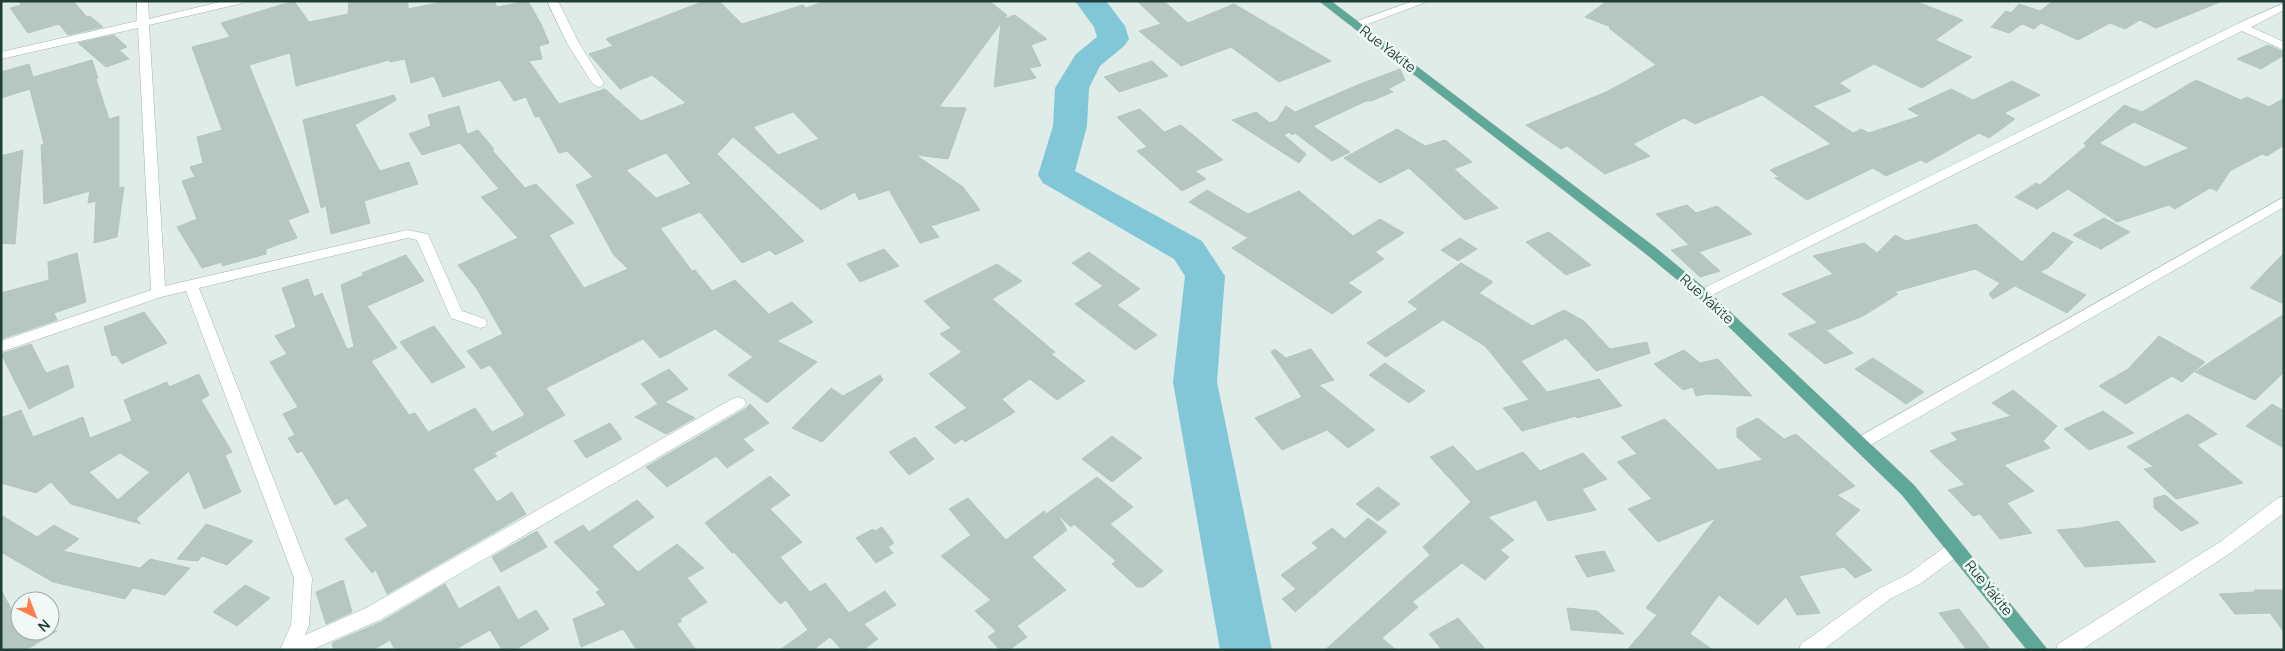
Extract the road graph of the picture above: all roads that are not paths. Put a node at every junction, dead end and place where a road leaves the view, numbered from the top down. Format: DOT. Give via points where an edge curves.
graph roads {
  1 [pos="142,1"];
  2 [pos="240,1"];
  3 [pos="552,1"];
  4 [pos="1324,1"];
  5 [pos="1424,1"];
  6 [pos="2284,6"];
  7 [pos="144,23"];
  8 [pos="1356,25"];
  9 [pos="2241,26"];
  10 [pos="2284,47"];
  11 [pos="1,56"];
  12 [pos="598,83"];
  13 [pos="2284,200"];
  14 [pos="191,286"];
  15 [pos="158,293"];
  16 [pos="1703,294"];
  17 [pos="480,324"];
  18 [pos="1,347"];
  19 [pos="738,403"];
  20 [pos="1861,443"];
  21 [pos="2284,503"];
  22 [pos="1956,548"];
  23 [pos="289,650"];
  24 [pos="1808,650"];
  25 [pos="2040,650"];
  26 [pos="2065,650"];
  1 -- 7 [label="street"];
  2 -- 7 [label="street"];
  3 -- 12 [label="street"];
  4 -- 8 [label="main road, Rue Yakite"];
  5 -- 8 [label="street"];
  6 -- 9 [label="street"];
  7 -- 11 [label="street"];
  7 -- 15 [label="street"];
  8 -- 16 [label="main road, Rue Yakite"];
  9 -- 10 [label="street"];
  9 -- 16 [label="street"];
  13 -- 20 [label="street"];
  14 -- 15 [label="street"];
  14 -- 17 [label="street" via="407,234 423,237 456,314"];
  14 -- 23 [label="street" via="303,578 300,625"];
  15 -- 18 [label="street"];
  16 -- 20 [label="main road, Rue Yakite"];
  19 -- 23 [label="street" via="373,614"];
  20 -- 22 [label="main road, Rue Yakite" via="1908,490"];
  21 -- 26 [label="street" via="2226,547"];
  22 -- 24 [label="street" via="1914,579 1884,594"];
  22 -- 25 [label="main road, Rue Yakite"];
}
